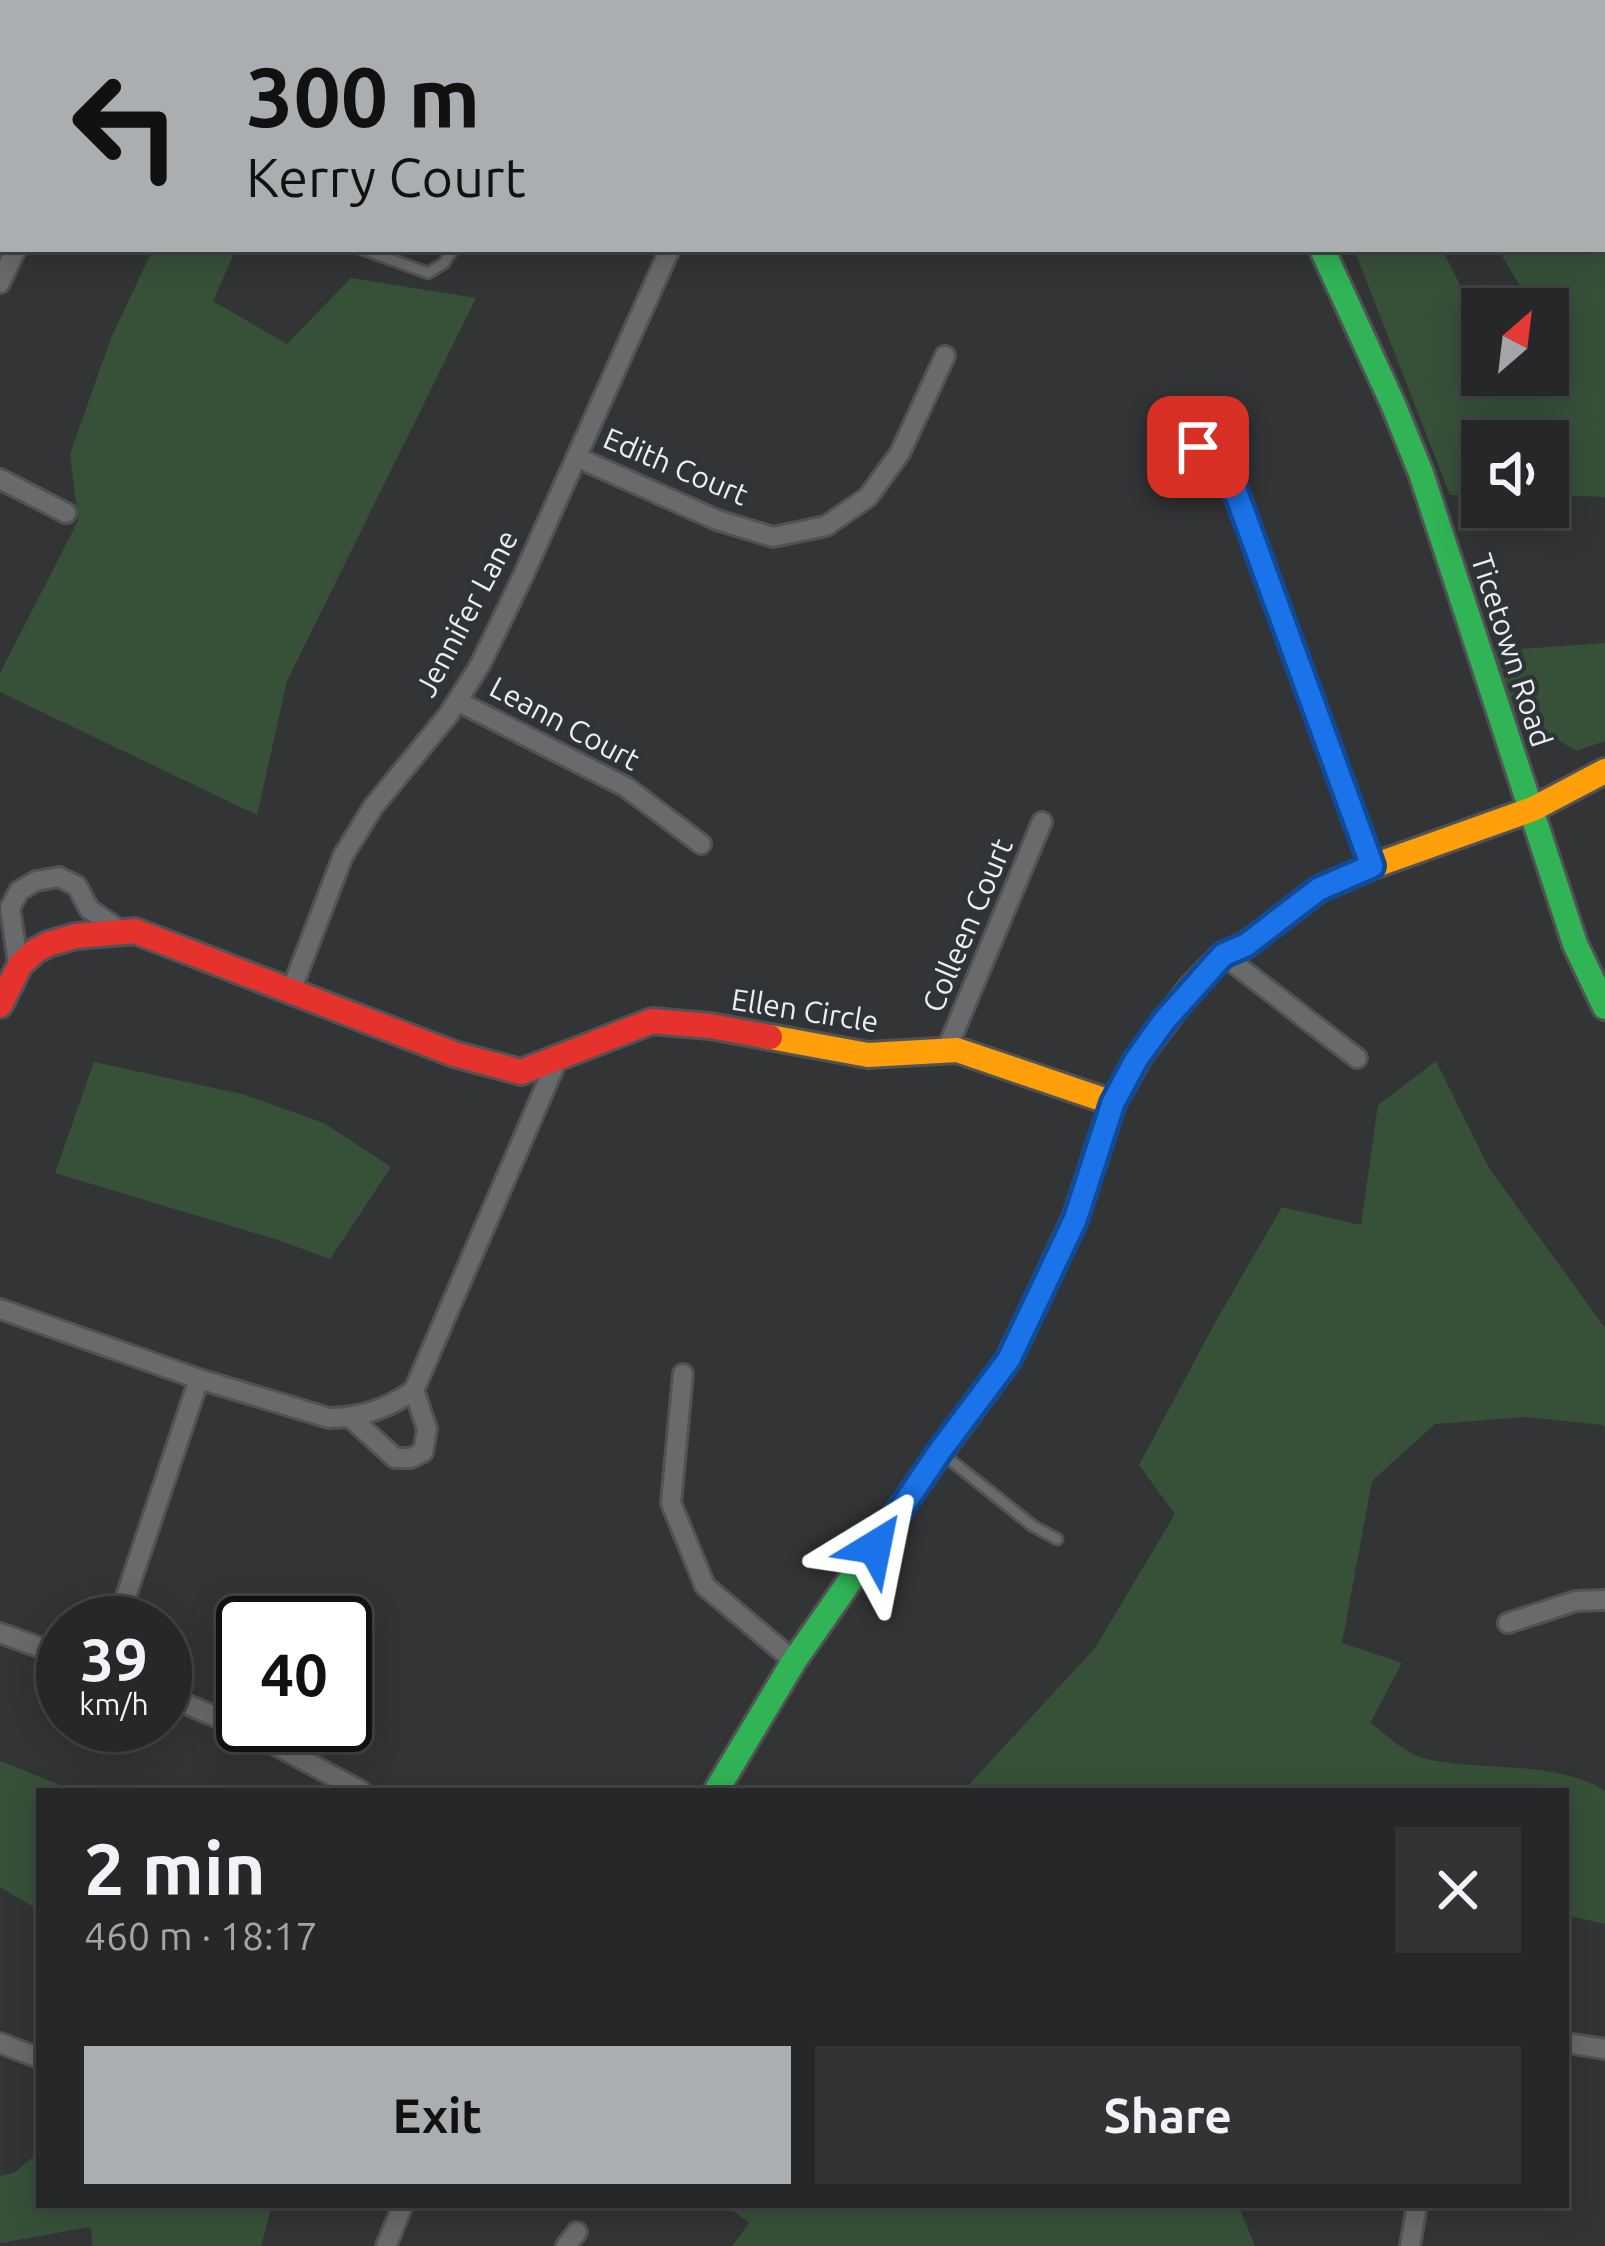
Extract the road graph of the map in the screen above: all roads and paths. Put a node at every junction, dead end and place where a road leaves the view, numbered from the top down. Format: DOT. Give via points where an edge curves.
graph roads {
  1 [pos="15,252"];
  2 [pos="370,252"];
  3 [pos="451,252"];
  4 [pos="669,252"];
  5 [pos="1323,252"];
  6 [pos="0,283"];
  7 [pos="945,356"];
  8 [pos="1198,447"];
  9 [pos="577,458"];
  10 [pos="0,479"];
  11 [pos="66,513"];
  12 [pos="458,701"];
  13 [pos="1605,771"];
  14 [pos="1533,809"];
  15 [pos="1042,822"];
  16 [pos="701,844"];
  17 [pos="1372,866"];
  18 [pos="121,932"];
  19 [pos="1223,955"];
  20 [pos="19,969"];
  21 [pos="291,991"];
  22 [pos="0,1005"];
  23 [pos="1605,1007"];
  24 [pos="946,1051"];
  25 [pos="557,1058"];
  26 [pos="1358,1058"];
  27 [pos="1113,1103"];
  28 [pos="0,1309"];
  29 [pos="683,1374"];
  30 [pos="199,1379"];
  31 [pos="414,1390"];
  32 [pos="351,1418"];
  33 [pos="940,1451"];
  34 [pos="1058,1539"];
  35 [pos="126,1596"];
  36 [pos="1605,1600"];
  37 [pos="1508,1623"];
  38 [pos="0,1634"];
  39 [pos="36,1647"];
  40 [pos="794,1661"];
  41 [pos="192,1707"];
  42 [pos="355,1788"];
  43 [pos="718,1788"];
  44 [pos="0,2043"];
  45 [pos="1569,2043"];
  46 [pos="1605,2049"];
  47 [pos="36,2057"];
  48 [pos="402,2208"];
  49 [pos="1416,2208"];
  50 [pos="386,2246"];
  51 [pos="1410,2246"];
  1 -- 6 [label="street"];
  2 -- 3 [label="lane" via="428,273"];
  4 -- 9 [label="street, Jennifer Lane"];
  5 -- 14 [label="street, Ticetown Road" via="1421,472"];
  7 -- 9 [label="street, Edith Court" via="900,453 868,496 826,526 773,537"];
  8 -- 17 [label="street" via="1234,487"];
  9 -- 12 [label="street, Jennifer Lane"];
  10 -- 11 [label="street"];
  12 -- 16 [label="street, Leann Court" via="626,787"];
  12 -- 21 [label="street, Jennifer Lane" via="343,856"];
  13 -- 14 [label="street"];
  14 -- 17 [label="street"];
  14 -- 23 [label="street, Ticetown Road" via="1575,944"];
  15 -- 24 [label="street, Colleen Court"];
  17 -- 19 [label="street" via="1319,889"];
  18 -- 20 [label="street, Ellen Circle" via="51,942"];
  18 -- 20 [label="street, Ellen Circle" via="89,909 77,886 59,877 36,881 10,908"];
  18 -- 21 [label="street, Ellen Circle"];
  19 -- 26 [label="street"];
  19 -- 27 [label="street" via="1164,1021"];
  20 -- 22 [label="street, Ellen Circle"];
  21 -- 25 [label="street, Ellen Circle" via="521,1072"];
  24 -- 25 [label="street, Ellen Circle" via="868,1054 652,1022"];
  24 -- 27 [label="street, Ellen Circle"];
  25 -- 31 [label="street"];
  27 -- 33 [label="street" via="1075,1220 1009,1359"];
  28 -- 30 [label="street"];
  29 -- 40 [label="street" via="671,1503 705,1586"];
  30 -- 32 [label="street"];
  30 -- 35 [label="street"];
  31 -- 32 [label="street"];
  31 -- 32 [label="street" via="427,1429 423,1452 411,1458 395,1458"];
  33 -- 34 [label="lane"];
  33 -- 40 [label="street"];
  36 -- 37 [label="street"];
  38 -- 39 [label="street"];
  40 -- 43 [label="street"];
  41 -- 42 [label="street"];
  44 -- 47 [label="street"];
  45 -- 46 [label="street"];
  48 -- 50 [label="street"];
  49 -- 51 [label="street"];
}
